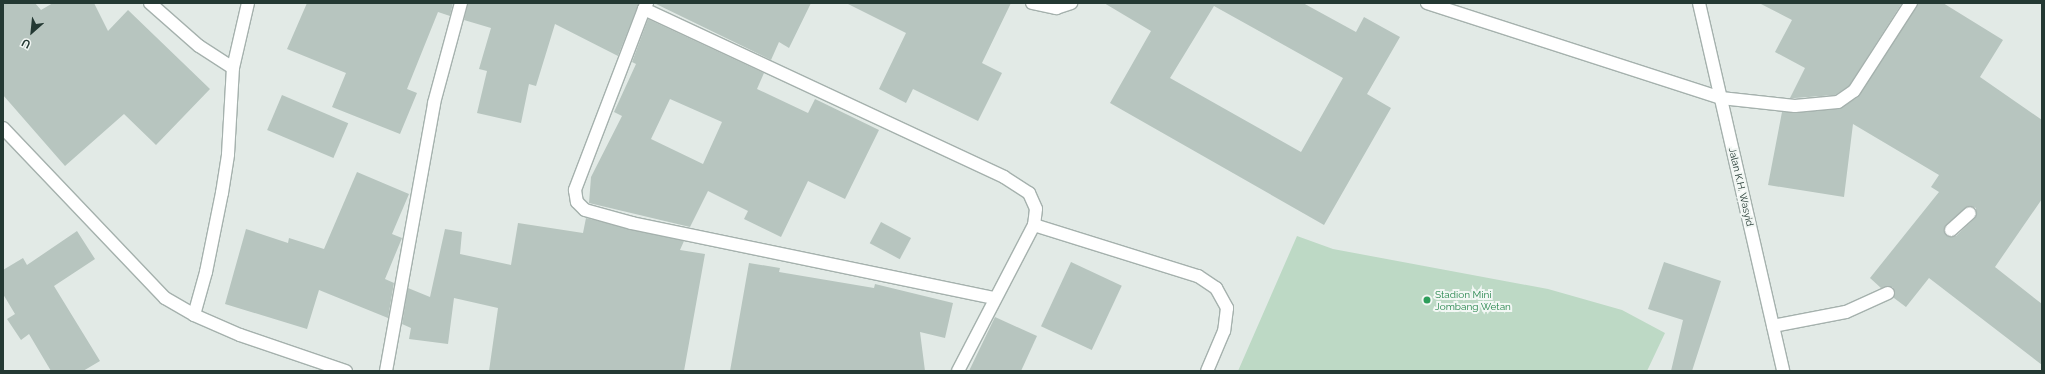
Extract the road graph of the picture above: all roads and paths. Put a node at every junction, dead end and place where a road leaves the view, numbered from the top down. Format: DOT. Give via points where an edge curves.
graph roads {
  1 [pos="150,3"];
  2 [pos="248,3"];
  3 [pos="461,3"];
  4 [pos="1032,3"];
  5 [pos="1071,3"];
  6 [pos="1427,3"];
  7 [pos="1699,3"];
  8 [pos="1912,3"];
  9 [pos="646,6"];
  10 [pos="233,68"];
  11 [pos="1721,98"];
  12 [pos="3,128"];
  13 [pos="1970,213"];
  14 [pos="1034,225"];
  15 [pos="1951,230"];
  16 [pos="1888,293"];
  17 [pos="993,298"];
  18 [pos="194,315"];
  19 [pos="1773,326"];
  20 [pos="346,371"];
  21 [pos="386,371"];
  22 [pos="958,371"];
  23 [pos="1207,371"];
  24 [pos="1783,371"];
  1 -- 10 [label="street" via="199,46"];
  2 -- 10 [label="street"];
  3 -- 21 [label="street" via="434,103"];
  4 -- 5 [label="street" via="1056,8"];
  6 -- 11 [label="street"];
  7 -- 11 [label="street, Jalan K.H. Wasyid"];
  8 -- 11 [label="street" via="1854,91 1838,102 1795,106"];
  9 -- 14 [label="street" via="1004,177 1029,193 1036,209"];
  9 -- 17 [label="street" via="575,190 577,202 585,210 632,223"];
  10 -- 18 [label="street" via="223,185 206,272"];
  11 -- 19 [label="street, Jalan K.H. Wasyid"];
  12 -- 18 [label="street" via="143,278 165,298"];
  13 -- 15 [label="street"];
  14 -- 17 [label="street"];
  14 -- 23 [label="street" via="1198,276 1216,288 1227,308 1221,339"];
  16 -- 19 [label="street" via="1846,312"];
  17 -- 22 [label="street"];
  18 -- 20 [label="street" via="240,335"];
  19 -- 24 [label="street, Jalan K.H. Wasyid"];
}
